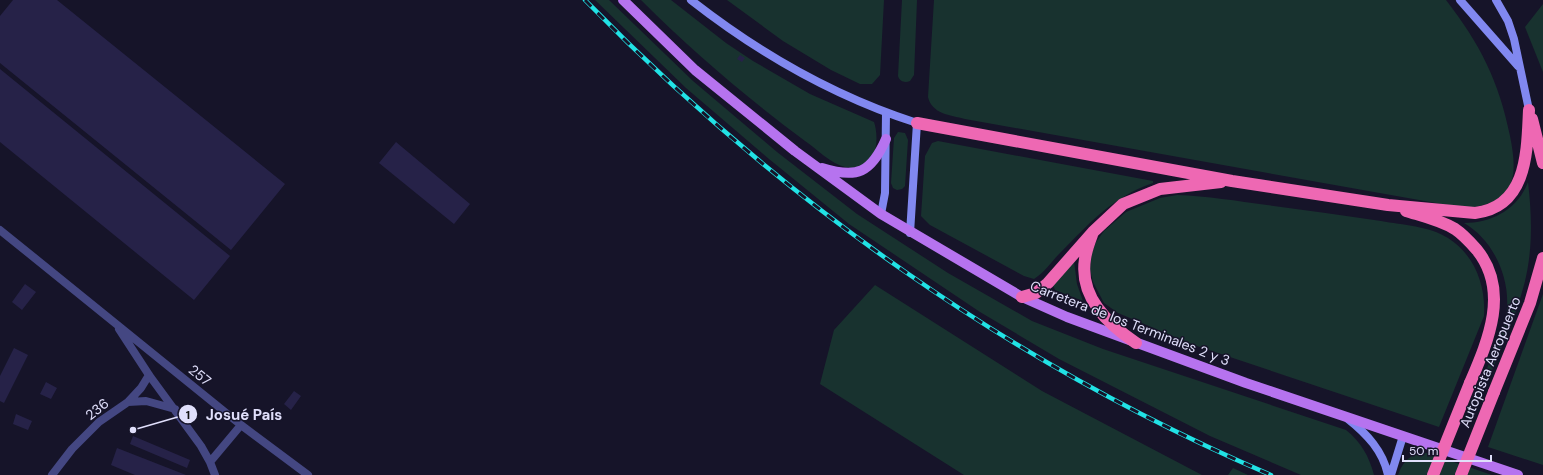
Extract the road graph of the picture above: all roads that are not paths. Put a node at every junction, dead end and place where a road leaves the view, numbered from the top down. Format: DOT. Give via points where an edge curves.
graph roads {
  1 [pos="623,0"];
  2 [pos="691,0"];
  3 [pos="699,0"];
  4 [pos="1460,0"];
  5 [pos="1496,0"];
  6 [pos="715,19"];
  7 [pos="1518,67"];
  8 [pos="1529,110"];
  9 [pos="886,113"];
  10 [pos="917,123"];
  11 [pos="886,139"];
  12 [pos="1543,163"];
  13 [pos="813,165"];
  14 [pos="1232,181"];
  15 [pos="1388,205"];
  16 [pos="881,214"];
  17 [pos="0,230"];
  18 [pos="1093,232"];
  19 [pos="910,233"];
  20 [pos="1543,258"];
  21 [pos="1022,297"];
  22 [pos="115,323"];
  23 [pos="1136,343"];
  24 [pos="149,375"];
  25 [pos="128,402"];
  26 [pos="175,408"];
  27 [pos="1344,416"];
  28 [pos="241,425"];
  29 [pos="1403,436"];
  30 [pos="210,462"];
  31 [pos="52,475"];
  32 [pos="215,475"];
  33 [pos="308,475"];
  34 [pos="1388,475"];
  35 [pos="1391,475"];
  36 [pos="1433,475"];
  37 [pos="1461,475"];
  38 [pos="1518,475"];
  1 -- 13 [label="main road, Carretera de los Terminales 2 y 3" via="695,70"];
  2 -- 6 [label="main road"];
  3 -- 6 [label="main road"];
  4 -- 7 [label="main road"];
  5 -- 7 [label="main road" via="1508,21"];
  6 -- 9 [label="main road" via="757,49 811,80"];
  7 -- 8 [label="main road"];
  8 -- 12 [label="highway"];
  8 -- 15 [label="highway" via="1525,160 1521,176 1510,194 1498,206 1475,213"];
  9 -- 10 [label="main road"];
  9 -- 11 [label="main road"];
  10 -- 14 [label="highway"];
  10 -- 19 [label="main road"];
  11 -- 13 [label="main road" via="877,158 863,170 840,174"];
  11 -- 16 [label="main road" via="885,193"];
  13 -- 16 [label="main road, Carretera de los Terminales 2 y 3"];
  14 -- 15 [label="highway"];
  14 -- 18 [label="highway" via="1160,189 1123,204"];
  15 -- 36 [label="highway, Autopista Aeropuerto, bridge" via="1454,229 1468,240 1481,256 1491,276 1495,300 1487,342"];
  16 -- 19 [label="main road, Carretera de los Terminales 2 y 3"];
  17 -- 22 [label="street, 257"];
  18 -- 21 [label="highway" via="1048,283 1036,293"];
  18 -- 23 [label="highway" via="1084,267 1089,292 1108,321"];
  19 -- 21 [label="main road, Carretera de los Terminales 2 y 3"];
  20 -- 37 [label="highway, Autopista Aeropuerto, bridge" via="1530,303"];
  21 -- 23 [label="main road, Carretera de los Terminales 2 y 3"];
  22 -- 24 [label="street, 257"];
  22 -- 28 [label="street, 257"];
  23 -- 27 [label="main road, Carretera de los Terminales 2 y 3"];
  24 -- 25 [label="street"];
  24 -- 26 [label="street, 257"];
  25 -- 26 [label="street, 236" via="146,401"];
  25 -- 31 [label="street, 236" via="99,422 72,449"];
  26 -- 30 [label="street, 257"];
  27 -- 29 [label="main road, Carretera de los Terminales 2 y 3"];
  27 -- 34 [label="main road" via="1369,437 1381,456"];
  28 -- 30 [label="street"];
  28 -- 33 [label="street, 257"];
  29 -- 35 [label="main road"];
  29 -- 38 [label="main road, Carretera de los Terminales 2 y 3"];
  30 -- 32 [label="street, 257"];
}
